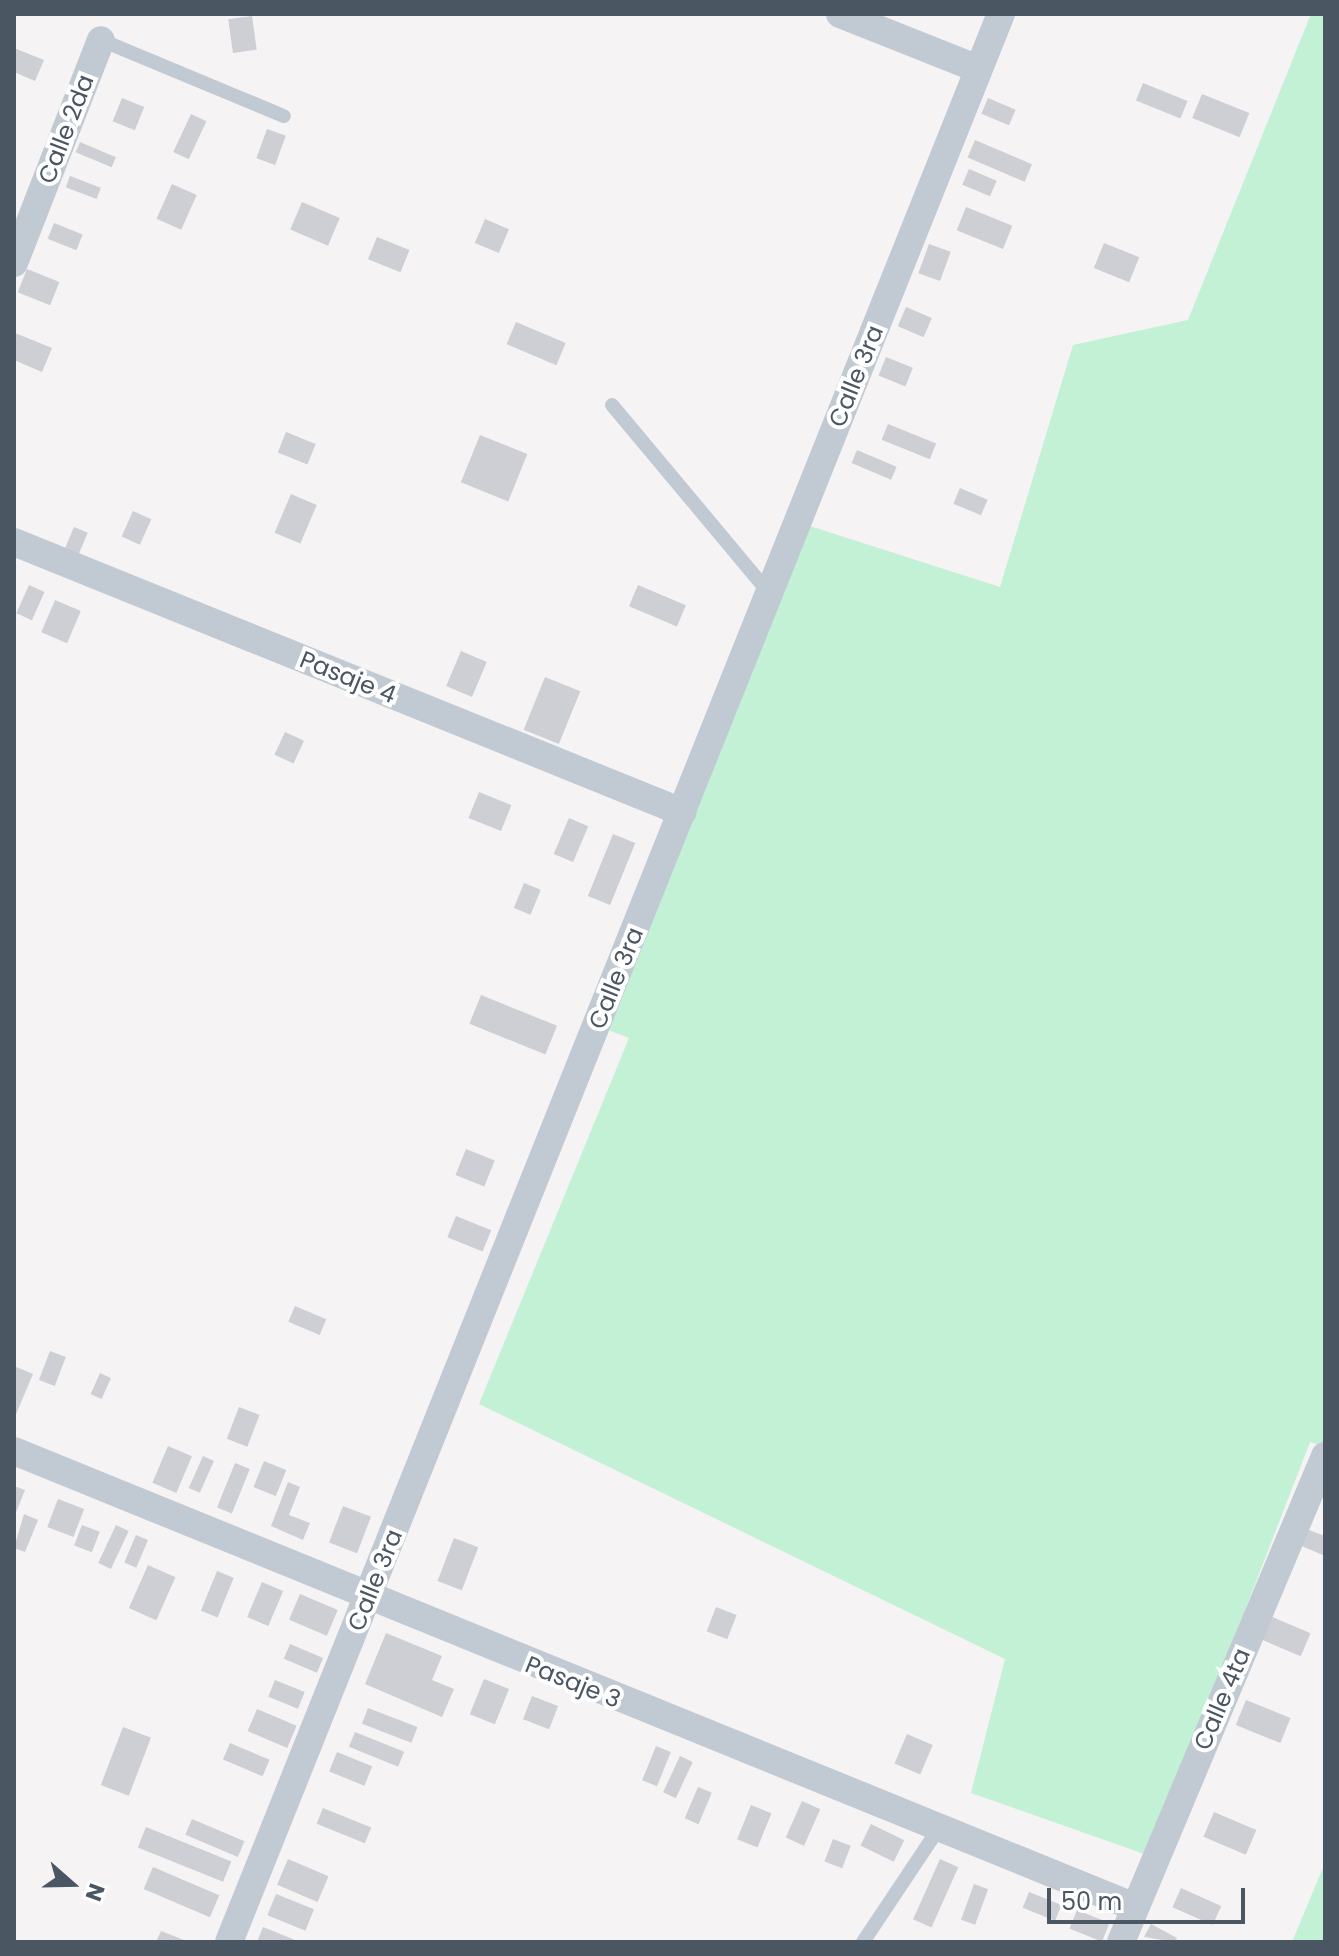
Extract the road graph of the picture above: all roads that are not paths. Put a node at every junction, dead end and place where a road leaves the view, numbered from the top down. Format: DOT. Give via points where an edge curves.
graph roads {
  1 [pos="840,14"];
  2 [pos="1001,14"];
  3 [pos="101,40"];
  4 [pos="978,69"];
  5 [pos="284,116"];
  6 [pos="14,263"];
  7 [pos="612,405"];
  8 [pos="14,542"];
  9 [pos="769,593"];
  10 [pos="682,812"];
  11 [pos="14,1451"];
  12 [pos="1325,1456"];
  13 [pos="367,1600"];
  14 [pos="939,1828"];
  15 [pos="1135,1907"];
  16 [pos="229,1942"];
  17 [pos="863,1942"];
  18 [pos="1121,1942"];
  1 -- 4 [label="street"];
  2 -- 4 [label="street, Calle 3ra"];
  3 -- 5 [label="lane"];
  3 -- 6 [label="street, Calle 2da"];
  4 -- 9 [label="street, Calle 3ra"];
  7 -- 9 [label="lane"];
  8 -- 10 [label="street, Pasaje 4"];
  9 -- 10 [label="street, Calle 3ra"];
  10 -- 13 [label="street, Calle 3ra"];
  11 -- 13 [label="street, Pasaje 3"];
  12 -- 15 [label="street, Calle 4ta"];
  13 -- 14 [label="street, Pasaje 3"];
  13 -- 16 [label="street, Calle 3ra"];
  14 -- 15 [label="street, Pasaje 3"];
  14 -- 17 [label="lane"];
  15 -- 18 [label="street, Calle 4ta"];
}
